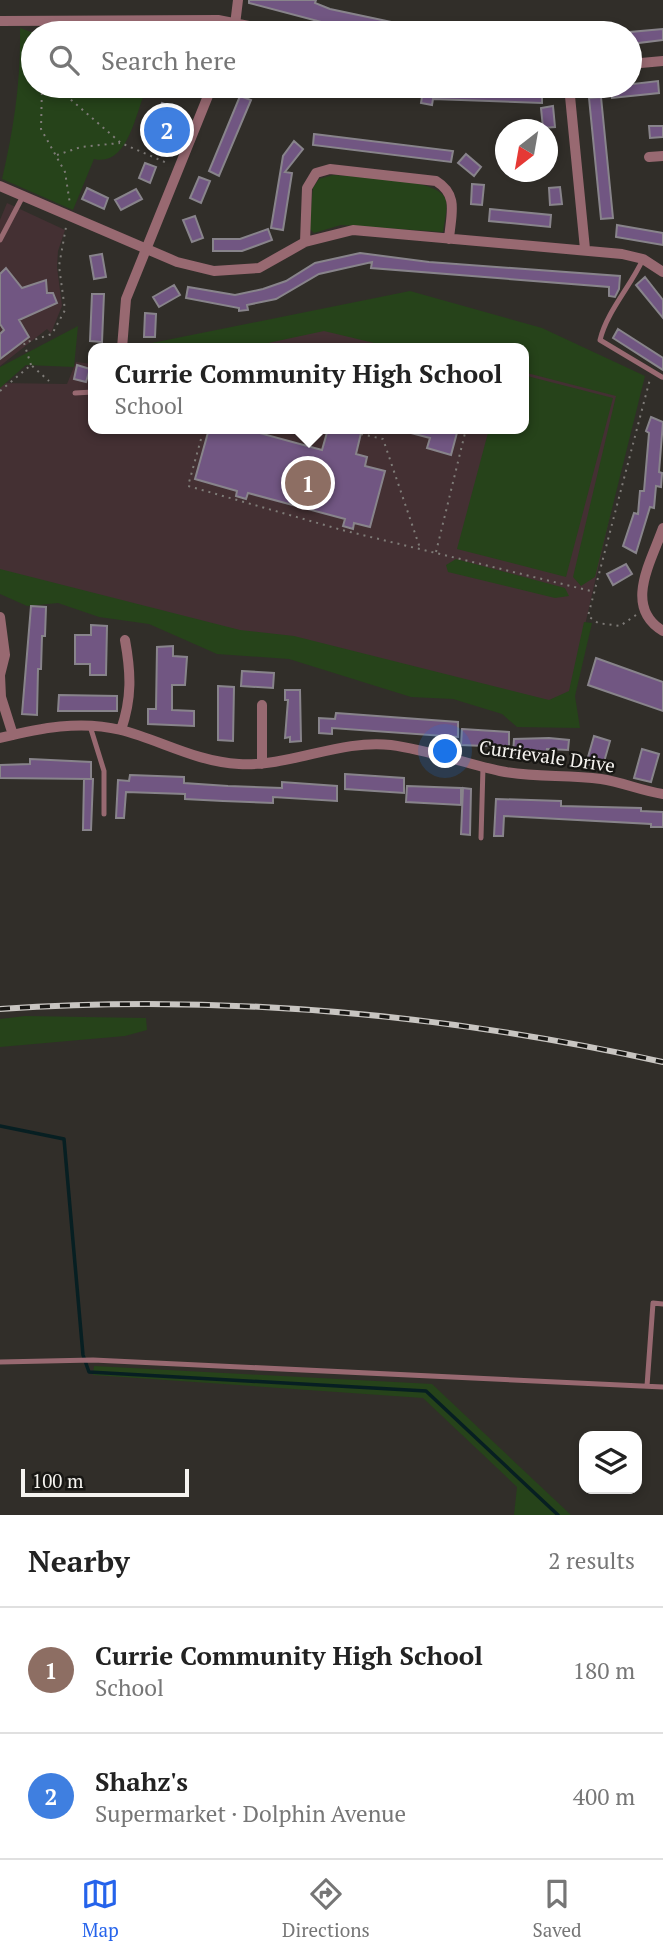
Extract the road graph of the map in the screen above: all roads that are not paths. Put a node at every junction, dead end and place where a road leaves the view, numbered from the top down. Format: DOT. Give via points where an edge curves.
graph roads {
  1 [pos="238,0"];
  2 [pos="0,20"];
  3 [pos="50,21"];
  4 [pos="236,21"];
  5 [pos="663,61"];
  6 [pos="642,63"];
  7 [pos="207,98"];
  8 [pos="570,98"];
  9 [pos="663,156"];
  10 [pos="649,157"];
  11 [pos="0,186"];
  12 [pos="23,196"];
  13 [pos="449,239"];
  14 [pos="0,240"];
  15 [pos="305,242"];
  16 [pos="146,249"];
  17 [pos="585,249"];
  18 [pos="643,259"];
  19 [pos="663,272"];
  20 [pos="122,343"];
  21 [pos="662,377"];
  22 [pos="88,392"];
  23 [pos="75,393"];
  24 [pos="663,528"];
  25 [pos="0,617"];
  26 [pos="663,631"];
  27 [pos="125,640"];
  28 [pos="262,705"];
  29 [pos="90,726"];
  30 [pos="121,730"];
  31 [pos="13,735"];
  32 [pos="0,738"];
  33 [pos="262,764"];
  34 [pos="483,767"];
  35 [pos="663,794"];
  36 [pos="104,814"];
  37 [pos="481,838"];
  38 [pos="663,1304"];
  39 [pos="0,1363"];
  40 [pos="647,1386"];
  41 [pos="663,1387"];
  1 -- 4 [label="street"];
  2 -- 3 [label="street"];
  5 -- 6 [label="street"];
  7 -- 16 [label="street"];
  8 -- 17 [label="street"];
  9 -- 10 [label="street"];
  11 -- 12 [label="street"];
  12 -- 14 [label="lane"];
  12 -- 16 [label="street"];
  13 -- 15 [label="street" via="354,230"];
  13 -- 15 [label="street" via="452,197 449,189 436,181 330,169 316,173 307,188"];
  13 -- 17 [label="street"];
  15 -- 16 [label="street" via="259,268 236,271 196,268"];
  16 -- 20 [label="street" via="126,299"];
  17 -- 18 [label="street"];
  18 -- 19 [label="street"];
  18 -- 21 [label="lane" via="600,340"];
  22 -- 23 [label="lane"];
  24 -- 26 [label="street" via="640,594 642,611"];
  25 -- 31 [label="street" via="5,655 1,697"];
  27 -- 30 [label="street" via="132,679"];
  28 -- 33 [label="street"];
  29 -- 30 [label="street, Currievale Drive"];
  29 -- 31 [label="street, Currievale Drive"];
  29 -- 36 [label="lane" via="104,771"];
  30 -- 33 [label="street, Currievale Drive" via="207,759"];
  31 -- 32 [label="street, Currievale Drive"];
  33 -- 34 [label="street, Currievale Drive" via="382,745"];
  34 -- 35 [label="street, Currievale Drive" via="540,777 601,779"];
  34 -- 37 [label="lane"];
  38 -- 40 [label="lane" via="653,1303"];
  39 -- 40 [label="lane" via="93,1360"];
  40 -- 41 [label="lane"];
}
